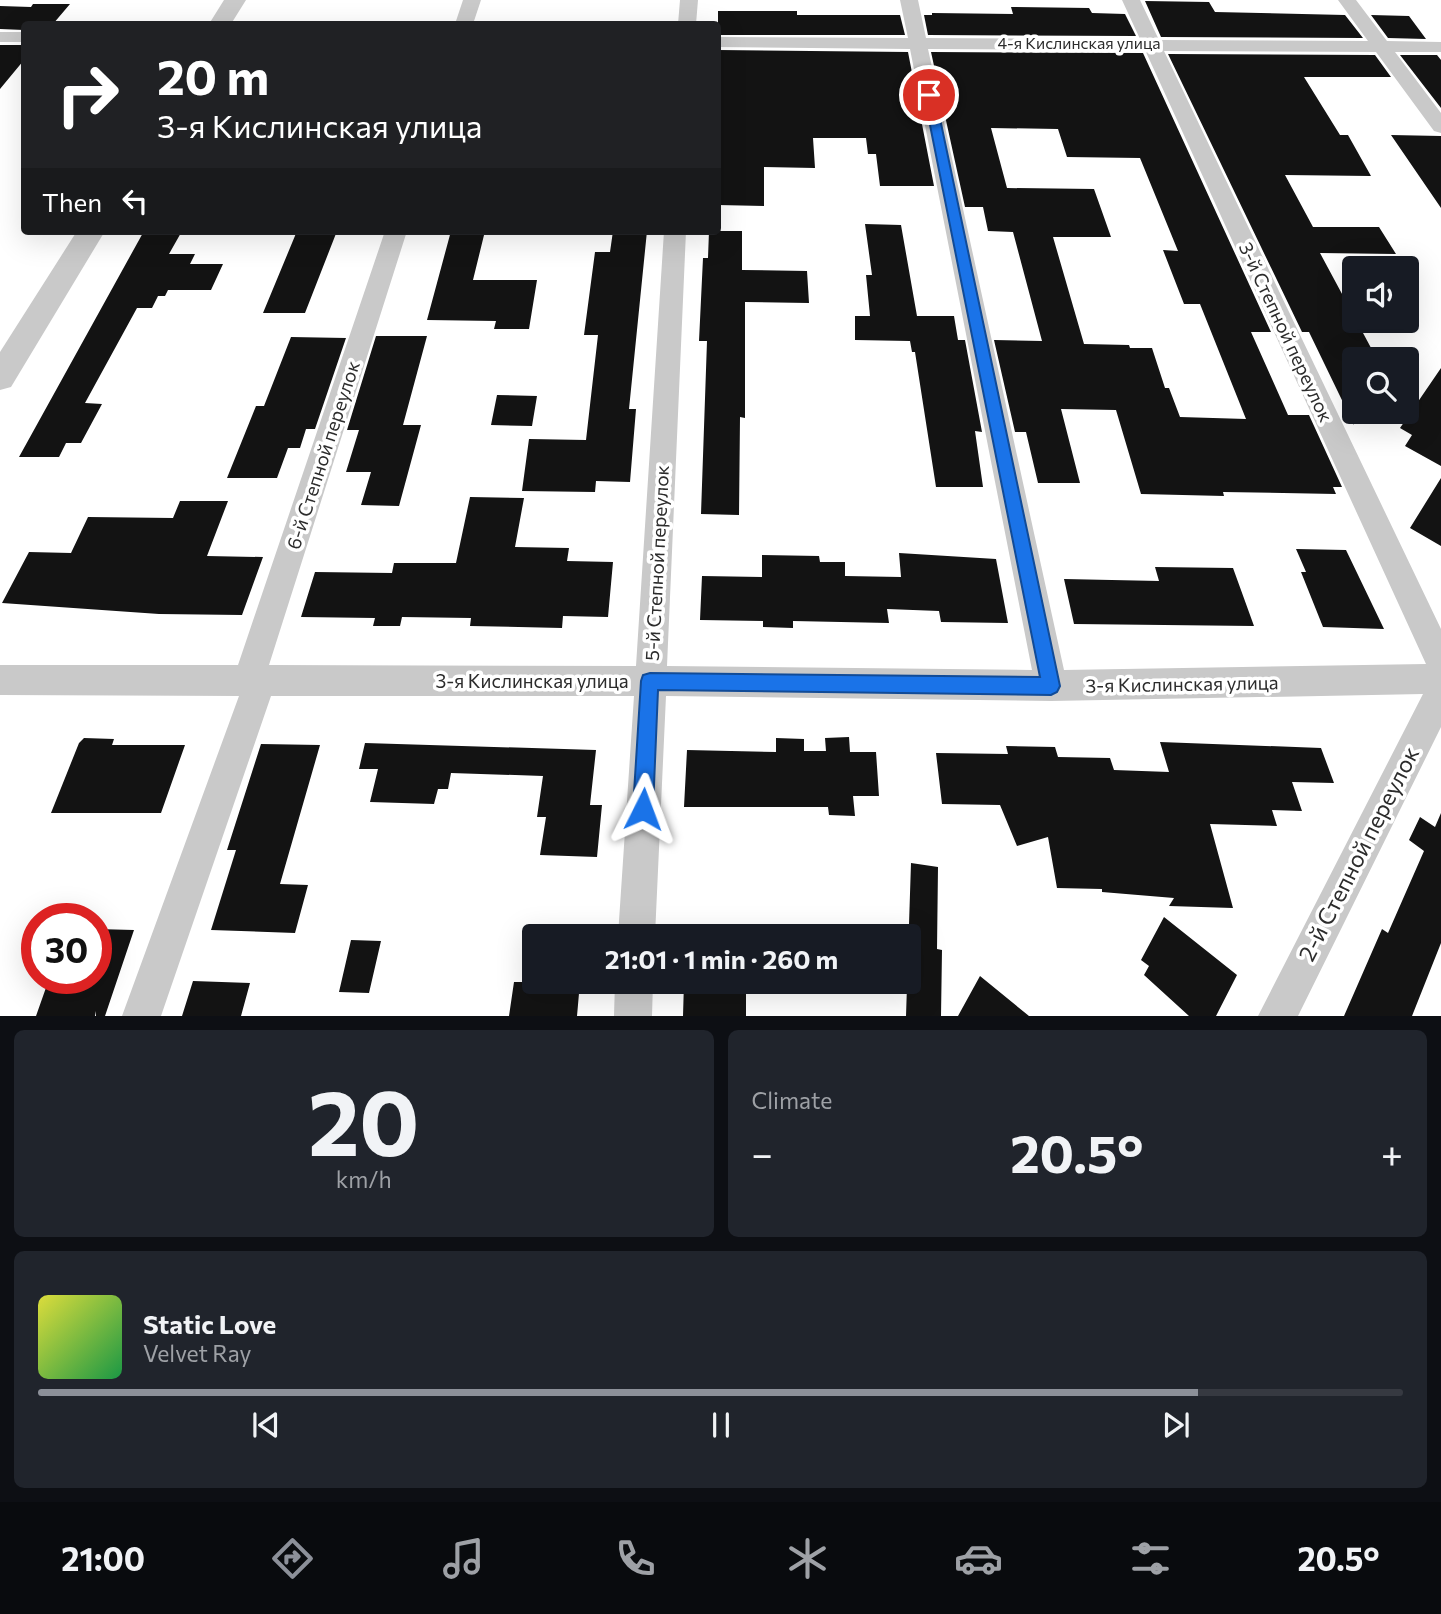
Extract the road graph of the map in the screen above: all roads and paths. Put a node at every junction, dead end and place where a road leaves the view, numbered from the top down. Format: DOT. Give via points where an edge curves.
graph roads {
  1 [pos="235,0"];
  2 [pos="472,0"];
  3 [pos="689,0"];
  4 [pos="909,0"];
  5 [pos="1131,0"];
  6 [pos="1347,0"];
  7 [pos="222,21"];
  8 [pos="465,21"];
  9 [pos="687,21"];
  10 [pos="0,37"];
  11 [pos="21,37"];
  12 [pos="721,42"];
  13 [pos="918,42"];
  14 [pos="1152,43"];
  15 [pos="1382,47"];
  16 [pos="1441,47"];
  17 [pos="1441,127"];
  18 [pos="89,235"];
  19 [pos="395,235"];
  20 [pos="676,235"];
  21 [pos="0,378"];
  22 [pos="1441,663"];
  23 [pos="255,679"];
  24 [pos="1441,679"];
  25 [pos="0,680"];
  26 [pos="650,681"];
  27 [pos="1051,686"];
  28 [pos="1441,693"];
  29 [pos="638,924"];
  30 [pos="633,994"];
  31 [pos="141,1016"];
  32 [pos="632,1016"];
  33 [pos="1277,1016"];
  1 -- 7 [label="street"];
  2 -- 8 [label="street"];
  3 -- 9 [label="street"];
  4 -- 13 [label="street"];
  5 -- 14 [label="street, 3-й Степной переулок"];
  6 -- 15 [label="street"];
  10 -- 11 [label="street"];
  12 -- 13 [label="street, 4-я Кислинская улица"];
  13 -- 14 [label="street, 4-я Кислинская улица"];
  13 -- 27 [label="street"];
  14 -- 15 [label="street, 4-я Кислинская улица"];
  14 -- 22 [label="street, 3-й Степной переулок"];
  15 -- 16 [label="street, 4-я Кислинская улица"];
  15 -- 17 [label="street"];
  18 -- 21 [label="street"];
  19 -- 23 [label="street, 6-й Степной переулок"];
  20 -- 26 [label="street, 5-й Степной переулок"];
  23 -- 25 [label="street, 3-я Кислинская улица"];
  23 -- 26 [label="street, 3-я Кислинская улица"];
  23 -- 31 [label="street, 6-й Степной переулок"];
  24 -- 27 [label="street, 3-я Кислинская улица"];
  26 -- 27 [label="street, 3-я Кислинская улица"];
  26 -- 29 [label="street, 5-й Степной переулок"];
  28 -- 33 [label="street, 2-й Степной переулок"];
  30 -- 32 [label="street"];
}
